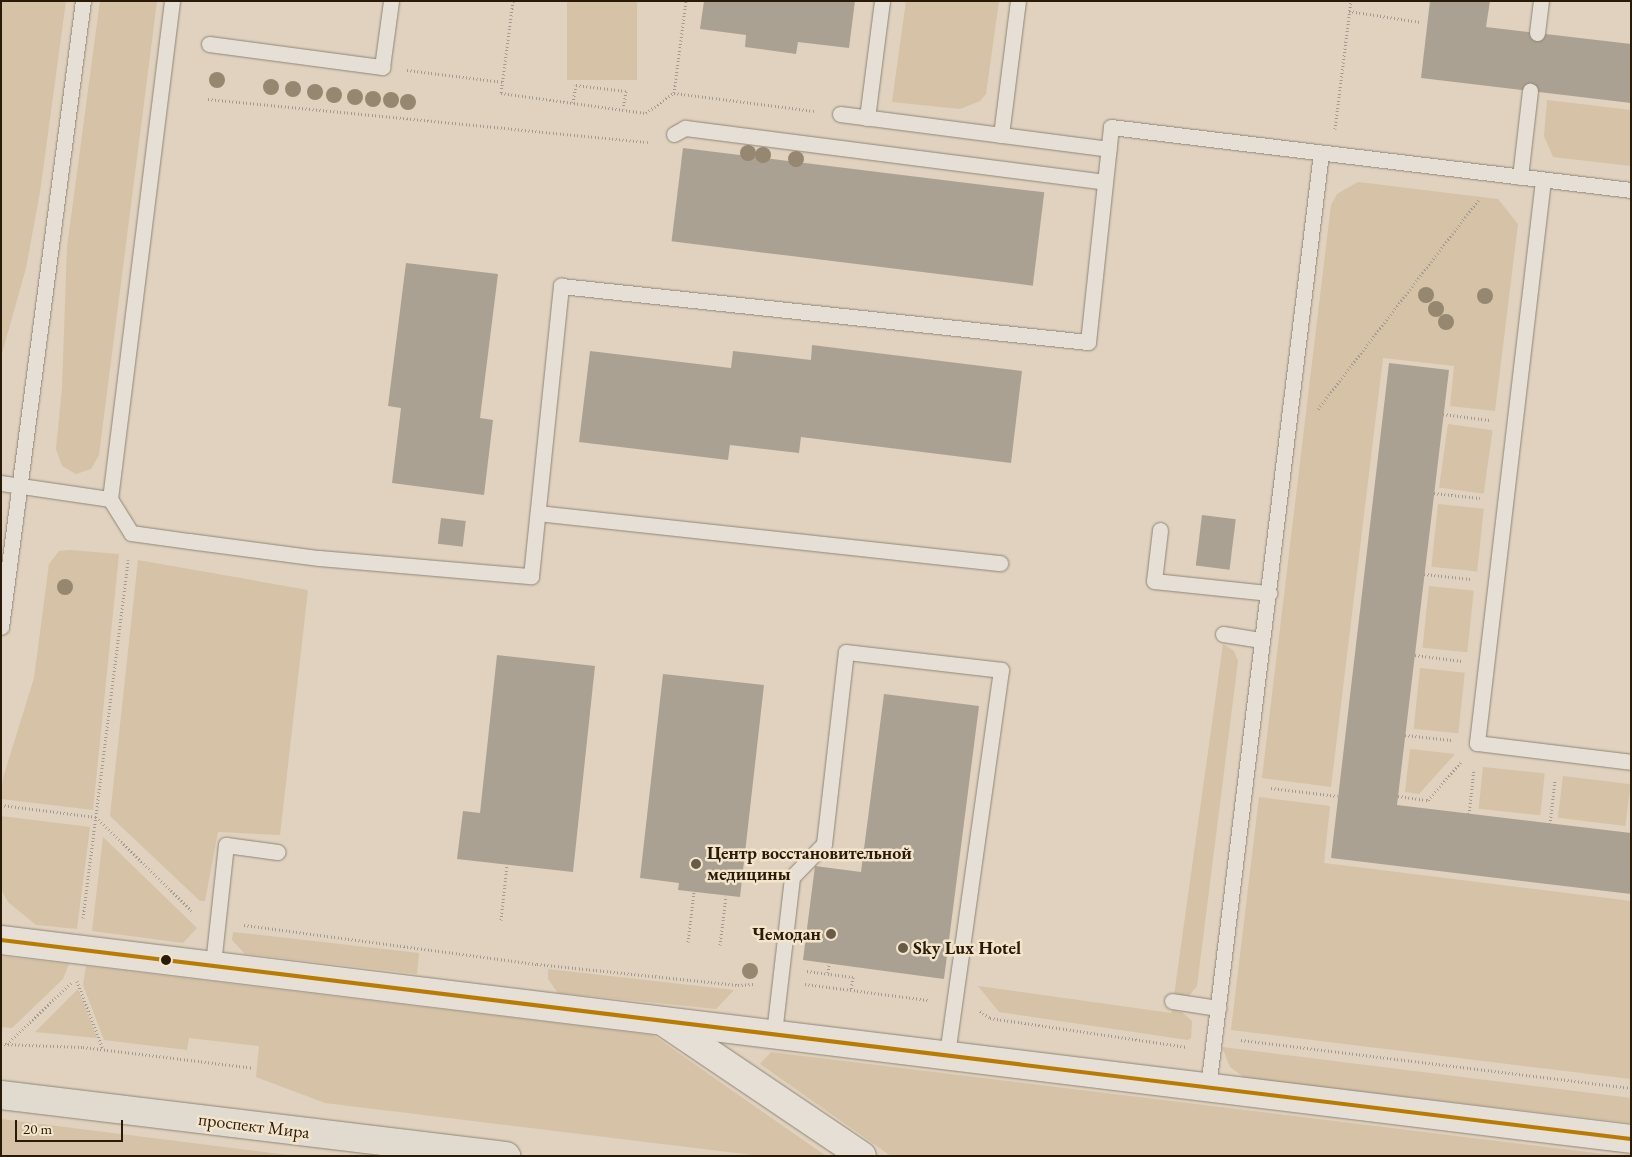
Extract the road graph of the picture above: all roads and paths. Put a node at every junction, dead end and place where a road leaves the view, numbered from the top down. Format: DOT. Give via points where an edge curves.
graph roads {
  1 [pos="84,1"];
  2 [pos="172,1"];
  3 [pos="391,1"];
  4 [pos="513,1"];
  5 [pos="686,1"];
  6 [pos="882,1"];
  7 [pos="1018,1"];
  8 [pos="1351,1"];
  9 [pos="1541,1"];
  10 [pos="1350,11"];
  11 [pos="1420,22"];
  12 [pos="1537,33"];
  13 [pos="209,44"];
  14 [pos="407,70"];
  15 [pos="503,82"];
  16 [pos="1530,91"];
  17 [pos="674,93"];
  18 [pos="208,99"];
  19 [pos="573,103"];
  20 [pos="623,109"];
  21 [pos="840,114"];
  22 [pos="867,118"];
  23 [pos="674,134"];
  24 [pos="1001,135"];
  25 [pos="1109,149"];
  26 [pos="1327,154"];
  27 [pos="1497,174"];
  28 [pos="1520,177"];
  29 [pos="1543,180"];
  30 [pos="1104,182"];
  31 [pos="1631,190"];
  32 [pos="1316,412"];
  33 [pos="1443,414"];
  34 [pos="1515,422"];
  35 [pos="1,483"];
  36 [pos="19,486"];
  37 [pos="1434,493"];
  38 [pos="110,499"];
  39 [pos="1506,501"];
  40 [pos="538,513"];
  41 [pos="1160,530"];
  42 [pos="1000,563"];
  43 [pos="1424,574"];
  44 [pos="1496,582"];
  45 [pos="1269,593"];
  46 [pos="1,627"];
  47 [pos="1223,634"];
  48 [pos="1262,640"];
  49 [pos="1415,655"];
  50 [pos="1486,664"];
  51 [pos="1405,735"];
  52 [pos="1477,743"];
  53 [pos="1558,753"];
  54 [pos="1631,762"];
  55 [pos="1245,785"];
  56 [pos="1338,796"];
  57 [pos="1398,796"];
  58 [pos="1,805"];
  59 [pos="1468,814"];
  60 [pos="1550,824"];
  61 [pos="278,852"];
  62 [pos="507,865"];
  63 [pos="694,892"];
  64 [pos="726,896"];
  65 [pos="501,920"];
  66 [pos="217,922"];
  67 [pos="1,940"];
  68 [pos="688,942"];
  69 [pos="720,945"];
  70 [pos="213,964"];
  71 [pos="829,964"];
  72 [pos="805,970"];
  73 [pos="828,974"];
  74 [pos="780,981"];
  75 [pos="851,990"];
  76 [pos="1172,1001"];
  77 [pos="954,1003"];
  78 [pos="1218,1008"];
  79 [pos="656,1018"];
  80 [pos="774,1033"];
  81 [pos="1233,1039"];
  82 [pos="1,1044"];
  83 [pos="7,1044"];
  84 [pos="1190,1047"];
  85 [pos="103,1049"];
  86 [pos="948,1055"];
  87 [pos="253,1068"];
  88 [pos="1208,1088"];
  89 [pos="1631,1088"];
  90 [pos="1,1095"];
  91 [pos="1631,1140"];
  92 [pos="506,1156"];
  93 [pos="862,1156"];
  1 -- 36 [label="lane"];
  2 -- 38 [label="lane"];
  3 -- 13 [label="lane" via="382,68"];
  4 -- 15 [label="path"];
  5 -- 17 [label="path"];
  6 -- 22 [label="lane"];
  7 -- 24 [label="lane"];
  8 -- 10 [label="path"];
  9 -- 12 [label="lane"];
  10 -- 11 [label="path"];
  10 -- 26 [label="path"];
  14 -- 15 [label="path"];
  15 -- 19 [label="path" via="501,93"];
  16 -- 28 [label="lane"];
  17 -- 20 [label="path" via="646,113"];
  17 -- 21 [label="path"];
  18 -- 23 [label="path" via="657,143"];
  19 -- 20 [label="path"];
  19 -- 20 [label="path" via="576,85 618,90 626,91"];
  21 -- 22 [label="lane"];
  22 -- 24 [label="lane"];
  23 -- 30 [label="lane" via="685,128"];
  24 -- 25 [label="lane"];
  25 -- 26 [label="lane" via="1111,127"];
  25 -- 30 [label="lane"];
  26 -- 27 [label="lane"];
  26 -- 45 [label="lane"];
  27 -- 28 [label="lane"];
  27 -- 32 [label="path"];
  28 -- 29 [label="lane"];
  29 -- 31 [label="lane"];
  29 -- 34 [label="lane"];
  30 -- 40 [label="lane" via="1088,342 561,286"];
  33 -- 34 [label="path"];
  34 -- 39 [label="lane"];
  35 -- 36 [label="lane"];
  36 -- 38 [label="lane"];
  36 -- 46 [label="lane"];
  37 -- 39 [label="path"];
  38 -- 40 [label="lane" via="131,533 319,558 531,576"];
  39 -- 44 [label="lane"];
  40 -- 42 [label="lane"];
  41 -- 45 [label="lane" via="1154,581"];
  43 -- 44 [label="path"];
  44 -- 50 [label="lane"];
  45 -- 48 [label="lane"];
  47 -- 48 [label="lane"];
  48 -- 55 [label="lane"];
  49 -- 50 [label="path"];
  50 -- 52 [label="lane"];
  51 -- 52 [label="path"];
  52 -- 53 [label="lane"];
  52 -- 57 [label="path" via="1428,800"];
  52 -- 59 [label="path"];
  53 -- 54 [label="lane"];
  53 -- 60 [label="path"];
  55 -- 56 [label="path"];
  55 -- 78 [label="lane"];
  58 -- 66 [label="path" via="96,817 201,919"];
  61 -- 66 [label="lane" via="226,845"];
  62 -- 65 [label="path"];
  63 -- 68 [label="path"];
  64 -- 69 [label="path"];
  66 -- 70 [label="lane"];
  66 -- 74 [label="path" via="738,985"];
  67 -- 70 [label="street"];
  70 -- 79 [label="street"];
  71 -- 73 [label="path"];
  72 -- 73 [label="path"];
  73 -- 75 [label="path" via="853,977"];
  74 -- 75 [label="path"];
  74 -- 77 [label="lane" via="792,877 824,844 846,652 1001,670"];
  74 -- 80 [label="lane"];
  75 -- 77 [label="path"];
  76 -- 78 [label="lane"];
  77 -- 84 [label="path" via="970,1005 990,1018"];
  77 -- 86 [label="lane"];
  78 -- 88 [label="lane"];
  79 -- 80 [label="street"];
  79 -- 93 [label="street"];
  80 -- 86 [label="street"];
  81 -- 89 [label="path"];
  82 -- 83 [label="path"];
  83 -- 85 [label="path"];
  83 -- 85 [label="path" via="76,978"];
  85 -- 87 [label="path"];
  86 -- 88 [label="street"];
  88 -- 91 [label="street"];
  90 -- 92 [label="main road, проспект Мира"];
}
